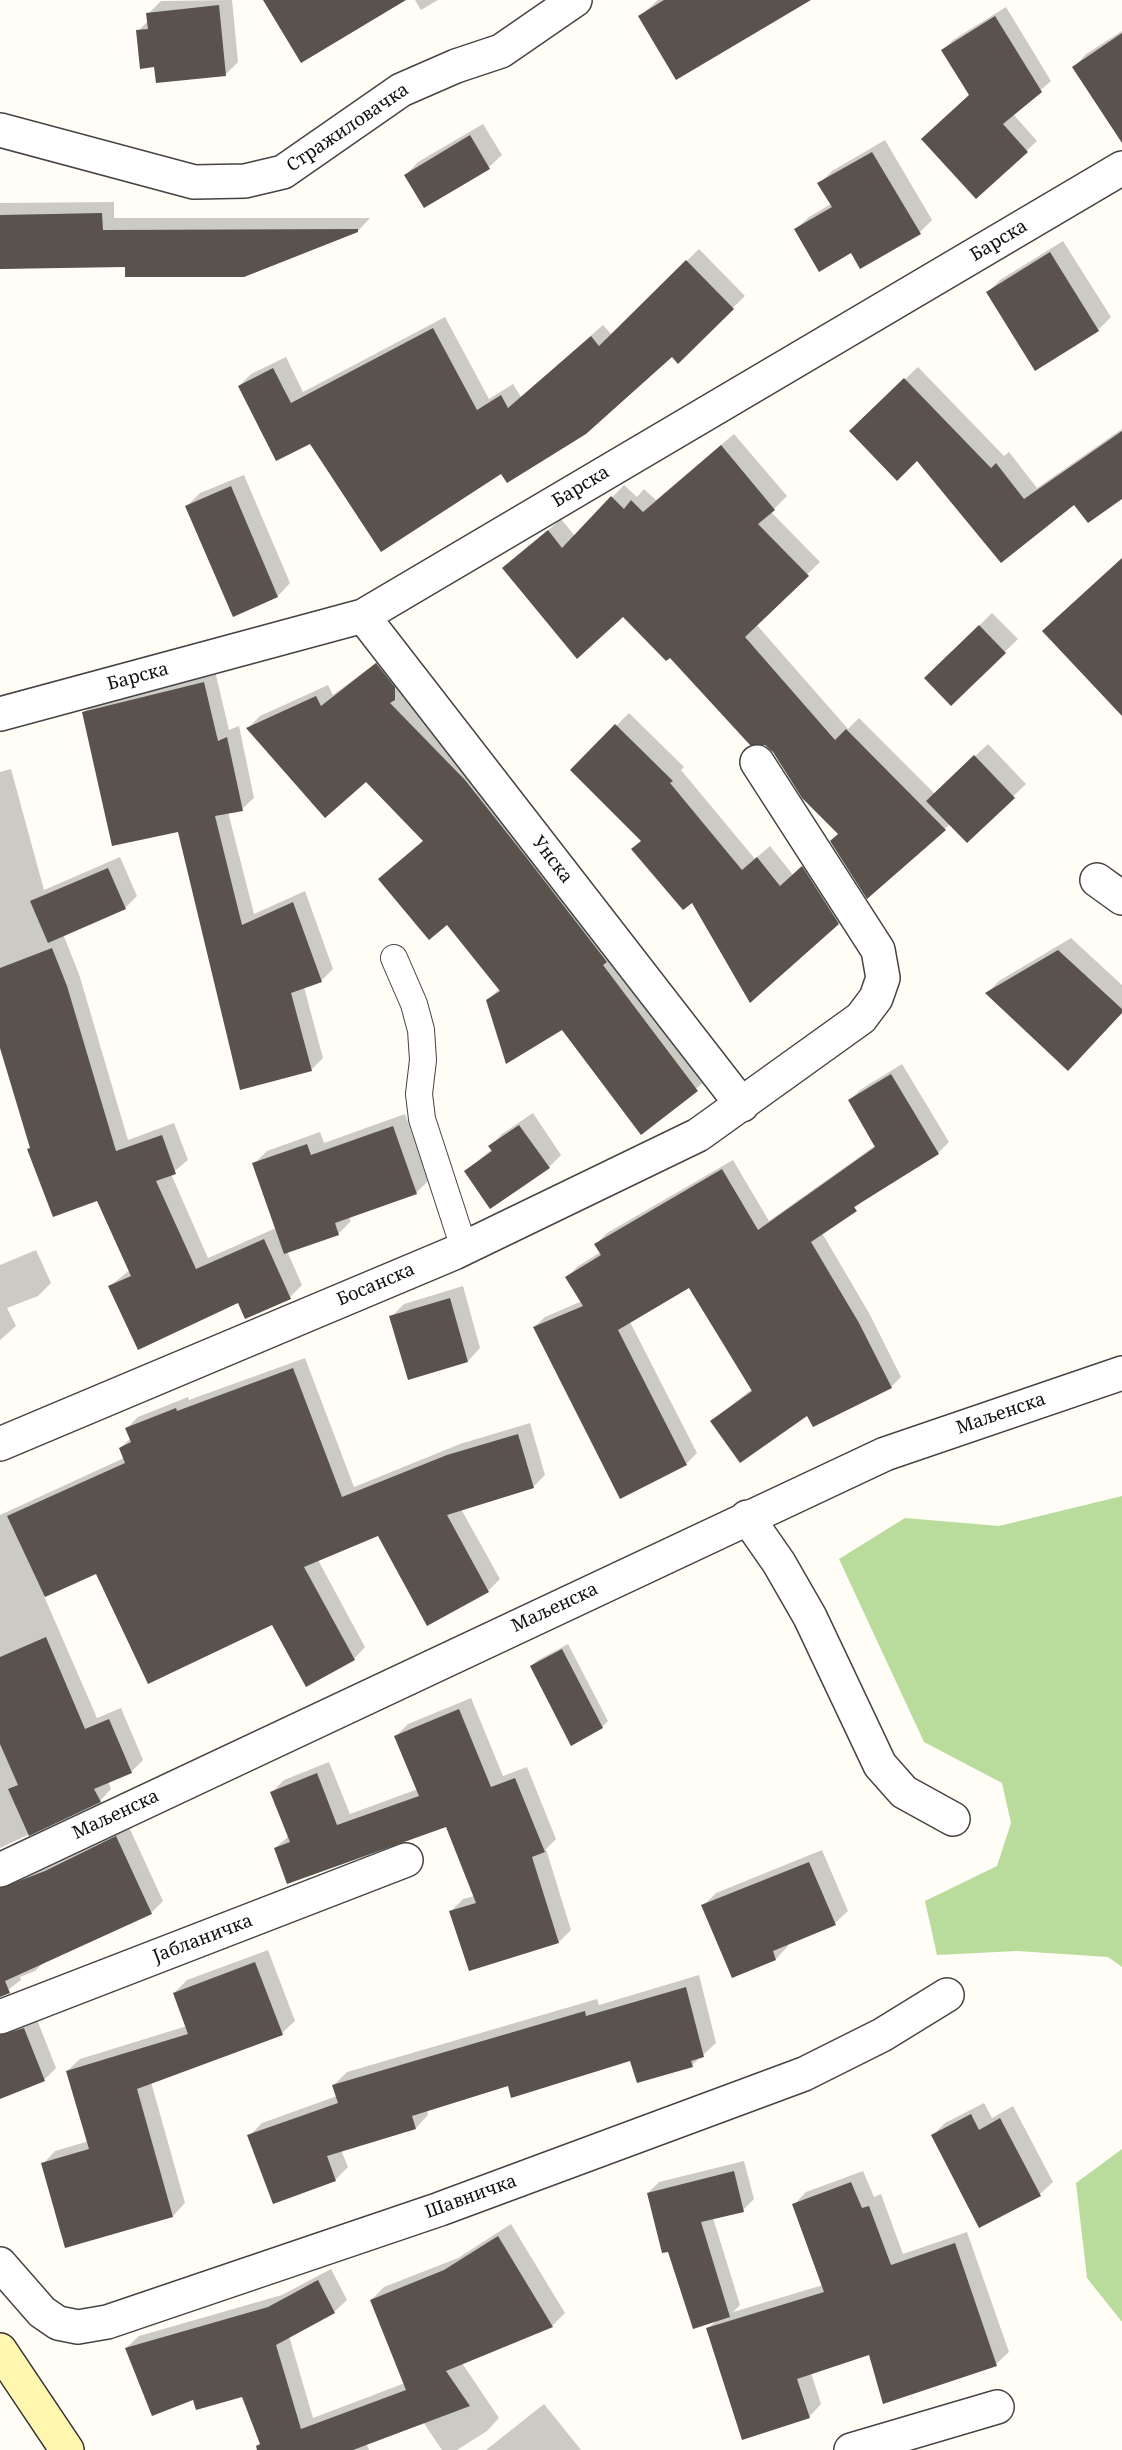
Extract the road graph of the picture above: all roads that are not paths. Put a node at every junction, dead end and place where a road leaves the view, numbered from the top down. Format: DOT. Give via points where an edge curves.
graph roads {
  1 [pos="575,0"];
  2 [pos="0,130"];
  3 [pos="1122,168"];
  4 [pos="363,616"];
  5 [pos="0,714"];
  6 [pos="757,762"];
  7 [pos="394,958"];
  8 [pos="742,1105"];
  9 [pos="464,1248"];
  10 [pos="1122,1373"];
  11 [pos="0,1444"];
  12 [pos="747,1517"];
  13 [pos="953,1819"];
  14 [pos="406,1860"];
  15 [pos="0,1870"];
  16 [pos="947,1995"];
  17 [pos="0,2017"];
  18 [pos="0,2264"];
  19 [pos="0,2350"];
  20 [pos="997,2407"];
  21 [pos="67,2450"];
  22 [pos="851,2450"];
  1 -- 2 [label="street, Стражиловачка" via="501,51 401,90 283,172 245,181 194,182"];
  3 -- 4 [label="street, Барска"];
  4 -- 5 [label="street, Барска"];
  4 -- 8 [label="street, Унска"];
  6 -- 8 [label="street, Босанска" via="878,950 883,978 876,998 861,1018"];
  7 -- 9 [label="lane" via="421,1030 422,1119"];
  8 -- 9 [label="street, Босанска" via="698,1134"];
  9 -- 11 [label="street, Босанска"];
  10 -- 12 [label="street, Маљенска" via="885,1454"];
  12 -- 13 [label="street" via="810,1617 880,1765 904,1792"];
  12 -- 15 [label="street, Маљенска"];
  14 -- 17 [label="street, Јабланичка"];
  16 -- 18 [label="street, Шавничка" via="882,2035 804,2074 440,2209 107,2322 78,2326 58,2323 42,2312"];
  19 -- 21 [label="main road"];
  20 -- 22 [label="street"];
}
